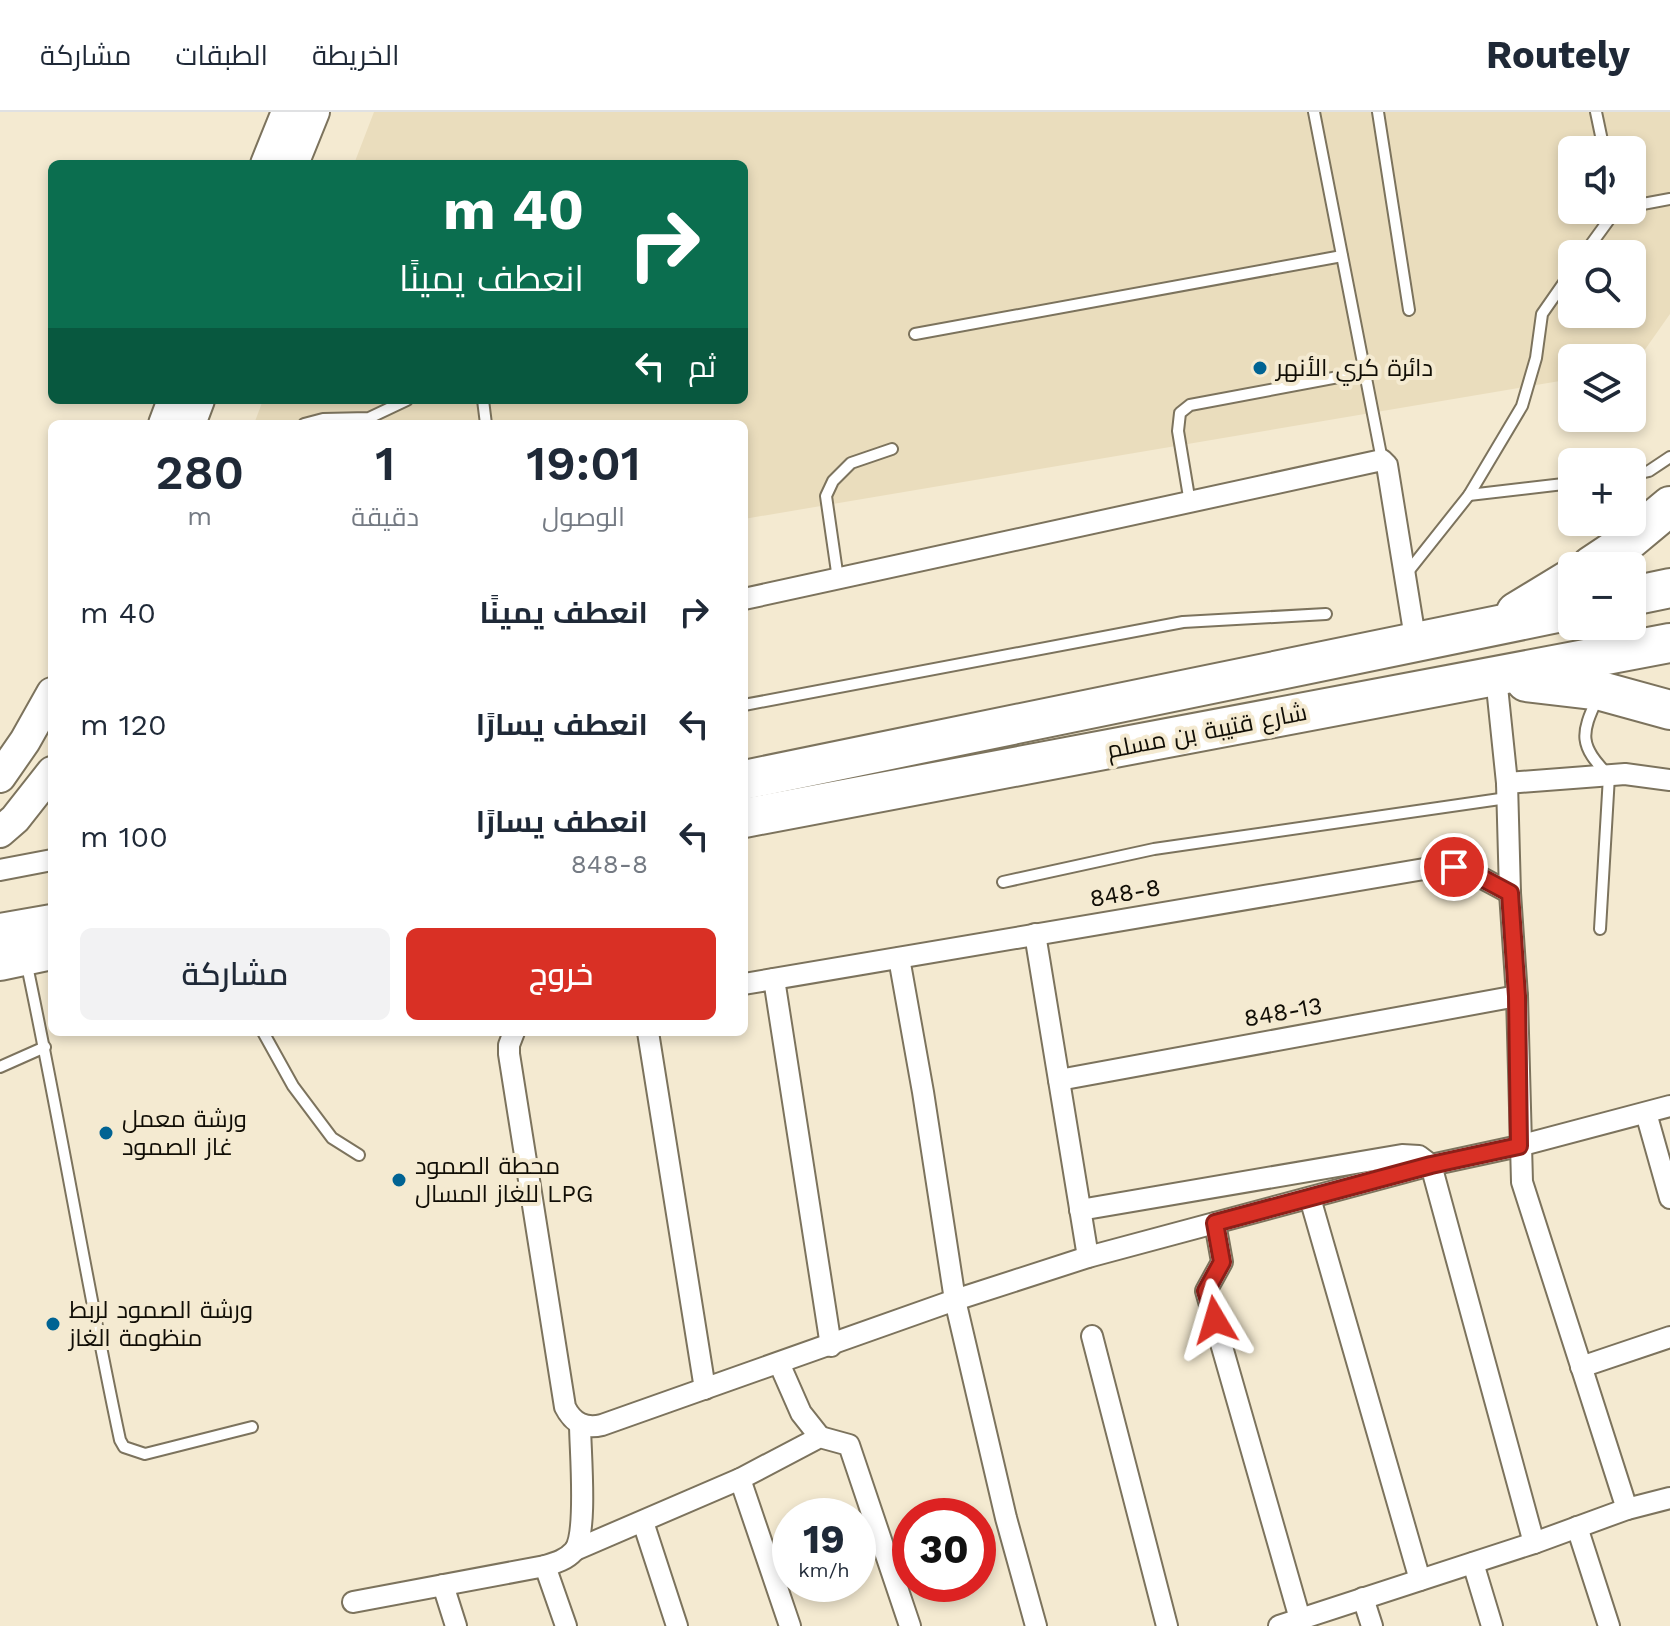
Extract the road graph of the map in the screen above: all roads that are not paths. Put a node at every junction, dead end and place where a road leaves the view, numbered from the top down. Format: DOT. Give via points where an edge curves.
graph roads {
  1 [pos="287,112"];
  2 [pos="314,112"];
  3 [pos="1314,112"];
  4 [pos="1378,112"];
  5 [pos="1596,112"];
  6 [pos="1601,136"];
  7 [pos="268,160"];
  8 [pos="295,160"];
  9 [pos="1670,199"];
  10 [pos="1646,203"];
  11 [pos="1342,256"];
  12 [pos="1558,291"];
  13 [pos="1409,310"];
  14 [pos="915,334"];
  15 [pos="1365,372"];
  16 [pos="399,404"];
  17 [pos="319,420"];
  18 [pos="892,449"];
  19 [pos="1670,457"];
  20 [pos="1382,460"];
  21 [pos="1646,472"];
  22 [pos="1558,485"];
  23 [pos="1469,495"];
  24 [pos="1190,503"];
  25 [pos="1670,506"];
  26 [pos="1612,552"];
  27 [pos="1405,576"];
  28 [pos="838,579"];
  29 [pos="1558,586"];
  30 [pos="1670,588"];
  31 [pos="1646,593"];
  32 [pos="748,598"];
  33 [pos="1558,613"];
  34 [pos="1326,614"];
  35 [pos="1484,629"];
  36 [pos="1670,643"];
  37 [pos="1416,644"];
  38 [pos="1496,677"];
  39 [pos="1601,691"];
  40 [pos="748,704"];
  41 [pos="48,706"];
  42 [pos="1670,710"];
  43 [pos="1609,776"];
  44 [pos="0,777"];
  45 [pos="48,777"];
  46 [pos="748,779"];
  47 [pos="1670,780"];
  48 [pos="1507,791"];
  49 [pos="748,817"];
  50 [pos="0,832"];
  51 [pos="48,861"];
  52 [pos="0,870"];
  53 [pos="1003,882"];
  54 [pos="1510,893"];
  55 [pos="48,927"];
  56 [pos="1600,929"];
  57 [pos="1035,934"];
  58 [pos="19,950"];
  59 [pos="899,958"];
  60 [pos="774,979"];
  61 [pos="748,983"];
  62 [pos="1517,996"];
  63 [pos="265,1036"];
  64 [pos="512,1036"];
  65 [pos="649,1036"];
  66 [pos="45,1047"];
  67 [pos="0,1067"];
  68 [pos="1059,1080"];
  69 [pos="1670,1106"];
  70 [pos="1646,1113"];
  71 [pos="1519,1146"];
  72 [pos="359,1155"];
  73 [pos="1431,1165"];
  74 [pos="1310,1198"];
  75 [pos="1670,1198"];
  76 [pos="1080,1210"];
  77 [pos="1215,1223"];
  78 [pos="1088,1257"];
  79 [pos="955,1300"];
  80 [pos="1092,1336"];
  81 [pos="1670,1337"];
  82 [pos="831,1346"];
  83 [pos="779,1363"];
  84 [pos="1581,1367"];
  85 [pos="705,1389"];
  86 [pos="580,1424"];
  87 [pos="252,1427"];
  88 [pos="820,1437"];
  89 [pos="740,1479"];
  90 [pos="1670,1498"];
  91 [pos="1627,1509"];
  92 [pos="643,1522"];
  93 [pos="1577,1527"];
  94 [pos="1534,1543"];
  95 [pos="575,1550"];
  96 [pos="1473,1563"];
  97 [pos="545,1566"];
  98 [pos="1420,1580"];
  99 [pos="443,1585"];
  100 [pos="1363,1598"];
  101 [pos="353,1602"];
  102 [pos="1300,1619"];
  103 [pos="456,1626"];
  104 [pos="566,1626"];
  105 [pos="677,1626"];
  106 [pos="790,1626"];
  107 [pos="910,1626"];
  108 [pos="1036,1626"];
  109 [pos="1167,1626"];
  110 [pos="1279,1626"];
  111 [pos="1372,1626"];
  112 [pos="1492,1626"];
  113 [pos="1609,1626"];
  1 -- 7 [label="street"];
  2 -- 8 [label="street"];
  3 -- 11 [label="lane"];
  4 -- 13 [label="lane"];
  5 -- 6 [label="lane"];
  9 -- 10 [label="lane"];
  11 -- 14 [label="lane"];
  11 -- 15 [label="lane"];
  12 -- 23 [label="lane" via="1542,314 1522,406"];
  15 -- 20 [label="lane"];
  15 -- 24 [label="lane" via="1190,405 1180,413 1178,431"];
  16 -- 17 [label="lane" via="369,418"];
  18 -- 28 [label="lane" via="851,463 826,496"];
  19 -- 21 [label="lane"];
  20 -- 24 [label="street"];
  20 -- 27 [label="street"];
  22 -- 23 [label="lane"];
  23 -- 27 [label="lane"];
  24 -- 28 [label="street"];
  25 -- 26 [label="highway"];
  27 -- 37 [label="street"];
  28 -- 32 [label="street"];
  29 -- 35 [label="highway"];
  30 -- 31 [label="highway"];
  33 -- 35 [label="highway, شارع قتيبة بن مسلم"];
  34 -- 40 [label="lane" via="1183,622"];
  35 -- 37 [label="highway, شارع قتيبة بن مسلم"];
  36 -- 38 [label="highway, شارع قتيبة بن مسلم"];
  37 -- 46 [label="highway, شارع قتيبة بن مسلم"];
  38 -- 39 [label="highway"];
  38 -- 48 [label="street"];
  38 -- 49 [label="highway, شارع قتيبة بن مسلم"];
  39 -- 42 [label="highway"];
  39 -- 43 [label="lane" via="1586,722 1586,746"];
  41 -- 44 [label="street"];
  43 -- 47 [label="street"];
  43 -- 48 [label="street"];
  43 -- 56 [label="lane"];
  45 -- 50 [label="street"];
  48 -- 53 [label="lane" via="1154,849"];
  48 -- 54 [label="street"];
  51 -- 52 [label="street"];
  54 -- 57 [label="street, 848-8" via="1467,870 1442,867"];
  54 -- 62 [label="street"];
  55 -- 58 [label="highway"];
  57 -- 59 [label="street, 848-8"];
  57 -- 68 [label="street"];
  58 -- 66 [label="lane"];
  59 -- 60 [label="street, 848-8"];
  59 -- 79 [label="street"];
  60 -- 61 [label="street, 848-8"];
  60 -- 82 [label="street"];
  62 -- 68 [label="street, 848-13"];
  62 -- 71 [label="street"];
  63 -- 72 [label="lane" via="293,1086 332,1138"];
  64 -- 86 [label="street" via="509,1054 565,1407"];
  65 -- 85 [label="street"];
  66 -- 67 [label="lane"];
  66 -- 87 [label="lane" via="120,1440 124,1447 145,1454"];
  68 -- 76 [label="street"];
  69 -- 70 [label="street"];
  70 -- 71 [label="street"];
  70 -- 75 [label="street"];
  71 -- 73 [label="street"];
  71 -- 84 [label="street" via="1526,1199"];
  73 -- 74 [label="street"];
  73 -- 76 [label="street" via="1419,1156 1402,1155"];
  73 -- 94 [label="street"];
  74 -- 77 [label="street"];
  74 -- 98 [label="street"];
  76 -- 78 [label="street"];
  77 -- 78 [label="street"];
  77 -- 102 [label="street" via="1222,1262 1206,1291"];
  78 -- 79 [label="street"];
  79 -- 82 [label="street"];
  79 -- 108 [label="street"];
  80 -- 109 [label="street"];
  81 -- 84 [label="street"];
  82 -- 83 [label="street"];
  83 -- 85 [label="street"];
  83 -- 88 [label="street" via="801,1413"];
  84 -- 91 [label="street"];
  85 -- 86 [label="street" via="595,1427"];
  86 -- 95 [label="street" via="582,1530"];
  88 -- 89 [label="street"];
  88 -- 107 [label="street" via="849,1445"];
  89 -- 92 [label="street"];
  89 -- 106 [label="street"];
  90 -- 91 [label="street"];
  91 -- 93 [label="street"];
  92 -- 95 [label="street"];
  92 -- 105 [label="street"];
  93 -- 94 [label="street"];
  93 -- 113 [label="street"];
  94 -- 96 [label="street"];
  95 -- 97 [label="street"];
  96 -- 98 [label="street"];
  96 -- 112 [label="street"];
  97 -- 99 [label="street"];
  97 -- 104 [label="street"];
  98 -- 100 [label="street"];
  99 -- 101 [label="street"];
  99 -- 103 [label="street"];
  100 -- 102 [label="street"];
  100 -- 111 [label="street"];
  102 -- 110 [label="street"];
}
